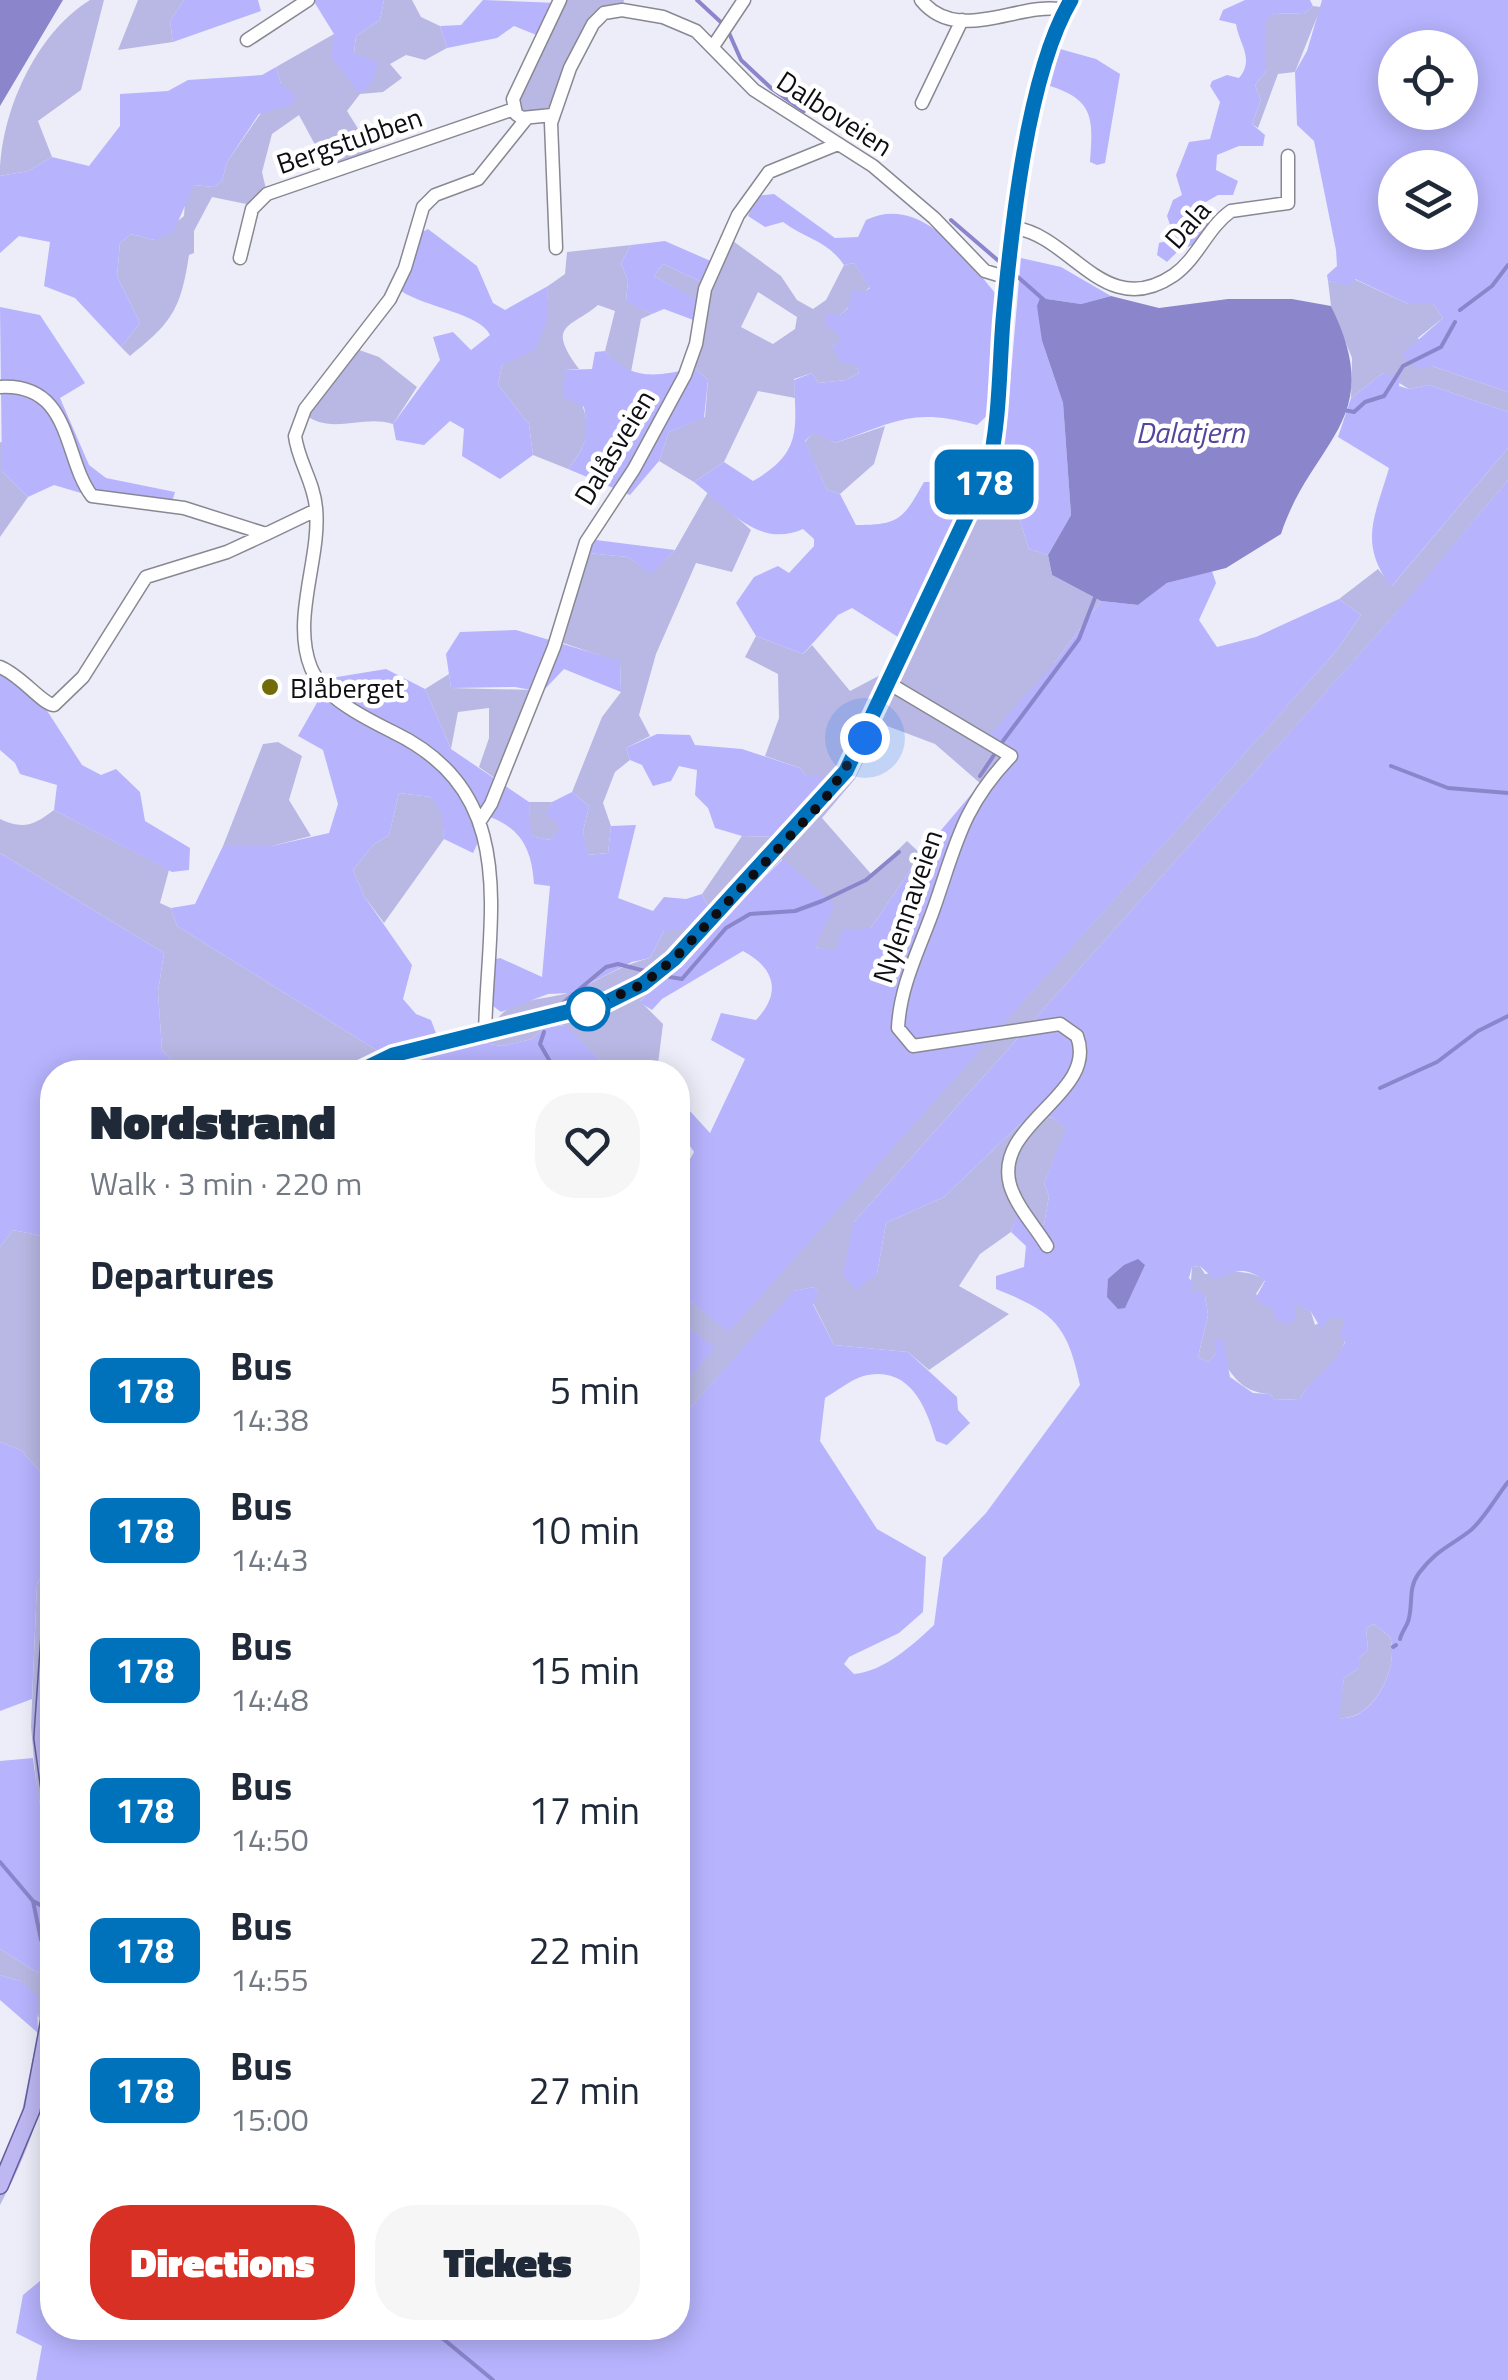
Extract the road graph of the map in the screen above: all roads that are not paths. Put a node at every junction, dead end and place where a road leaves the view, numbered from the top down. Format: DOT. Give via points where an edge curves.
graph roads {
  1 [pos="308,0"];
  2 [pos="560,0"];
  3 [pos="744,0"];
  4 [pos="922,0"];
  5 [pos="1068,5"];
  6 [pos="962,20"];
  7 [pos="247,40"];
  8 [pos="714,45"];
  9 [pos="922,103"];
  10 [pos="514,110"];
  11 [pos="552,114"];
  12 [pos="526,119"];
  13 [pos="838,144"];
  14 [pos="1288,156"];
  15 [pos="1015,228"];
  16 [pos="556,248"];
  17 [pos="240,258"];
  18 [pos="1008,278"];
  19 [pos="0,387"];
  20 [pos="316,510"];
  21 [pos="266,534"];
  22 [pos="0,668"];
  23 [pos="890,684"];
  24 [pos="480,821"];
  25 [pos="486,1034"];
  26 [pos="383,1060"];
  27 [pos="1048,1246"];
  28 [pos="40,2068"];
  29 [pos="0,2186"];
  1 -- 7 [label="street"];
  2 -- 10 [label="street" via="514,91"];
  3 -- 8 [label="street"];
  4 -- 6 [label="street"];
  5 -- 6 [label="street" via="1032,4"];
  5 -- 15 [label="main road" via="1035,100"];
  6 -- 9 [label="street"];
  8 -- 11 [label="street, Dalboveien" via="664,17 604,13 575,56"];
  8 -- 13 [label="street, Dalboveien" via="754,90"];
  10 -- 12 [label="street"];
  10 -- 17 [label="street, Bergstubben" via="267,194 252,209"];
  11 -- 12 [label="street"];
  11 -- 16 [label="street"];
  12 -- 20 [label="street" via="478,179 422,207 390,299 300,417 296,445"];
  13 -- 18 [label="street, Dalboveien" via="873,166 986,270"];
  13 -- 24 [label="street, Dalåsveien" via="769,172 729,231 705,288 684,374 628,480 586,542 536,694"];
  14 -- 15 [label="street, Dala" via="1290,196 1284,204 1231,211 1182,269 1142,288 1102,280"];
  15 -- 18 [label="main road"];
  18 -- 23 [label="main road" via="988,471"];
  19 -- 21 [label="street" via="16,386 53,408 92,496 184,508"];
  20 -- 21 [label="street"];
  20 -- 24 [label="street" via="306,632 312,670 328,692 437,756"];
  21 -- 22 [label="street" via="146,578 83,677 54,705"];
  23 -- 25 [label="main road" via="836,786 660,972 607,1002"];
  23 -- 27 [label="street, Nylennaveien" via="1010,756 976,796 957,833 908,972 898,1028 913,1046 1060,1024 1077,1036 1080,1049 1065,1087 1008,1157 1014,1195"];
  24 -- 25 [label="street" via="490,882"];
  25 -- 26 [label="main road"];
  28 -- 29 [label="main road" via="32,2110"];
}
